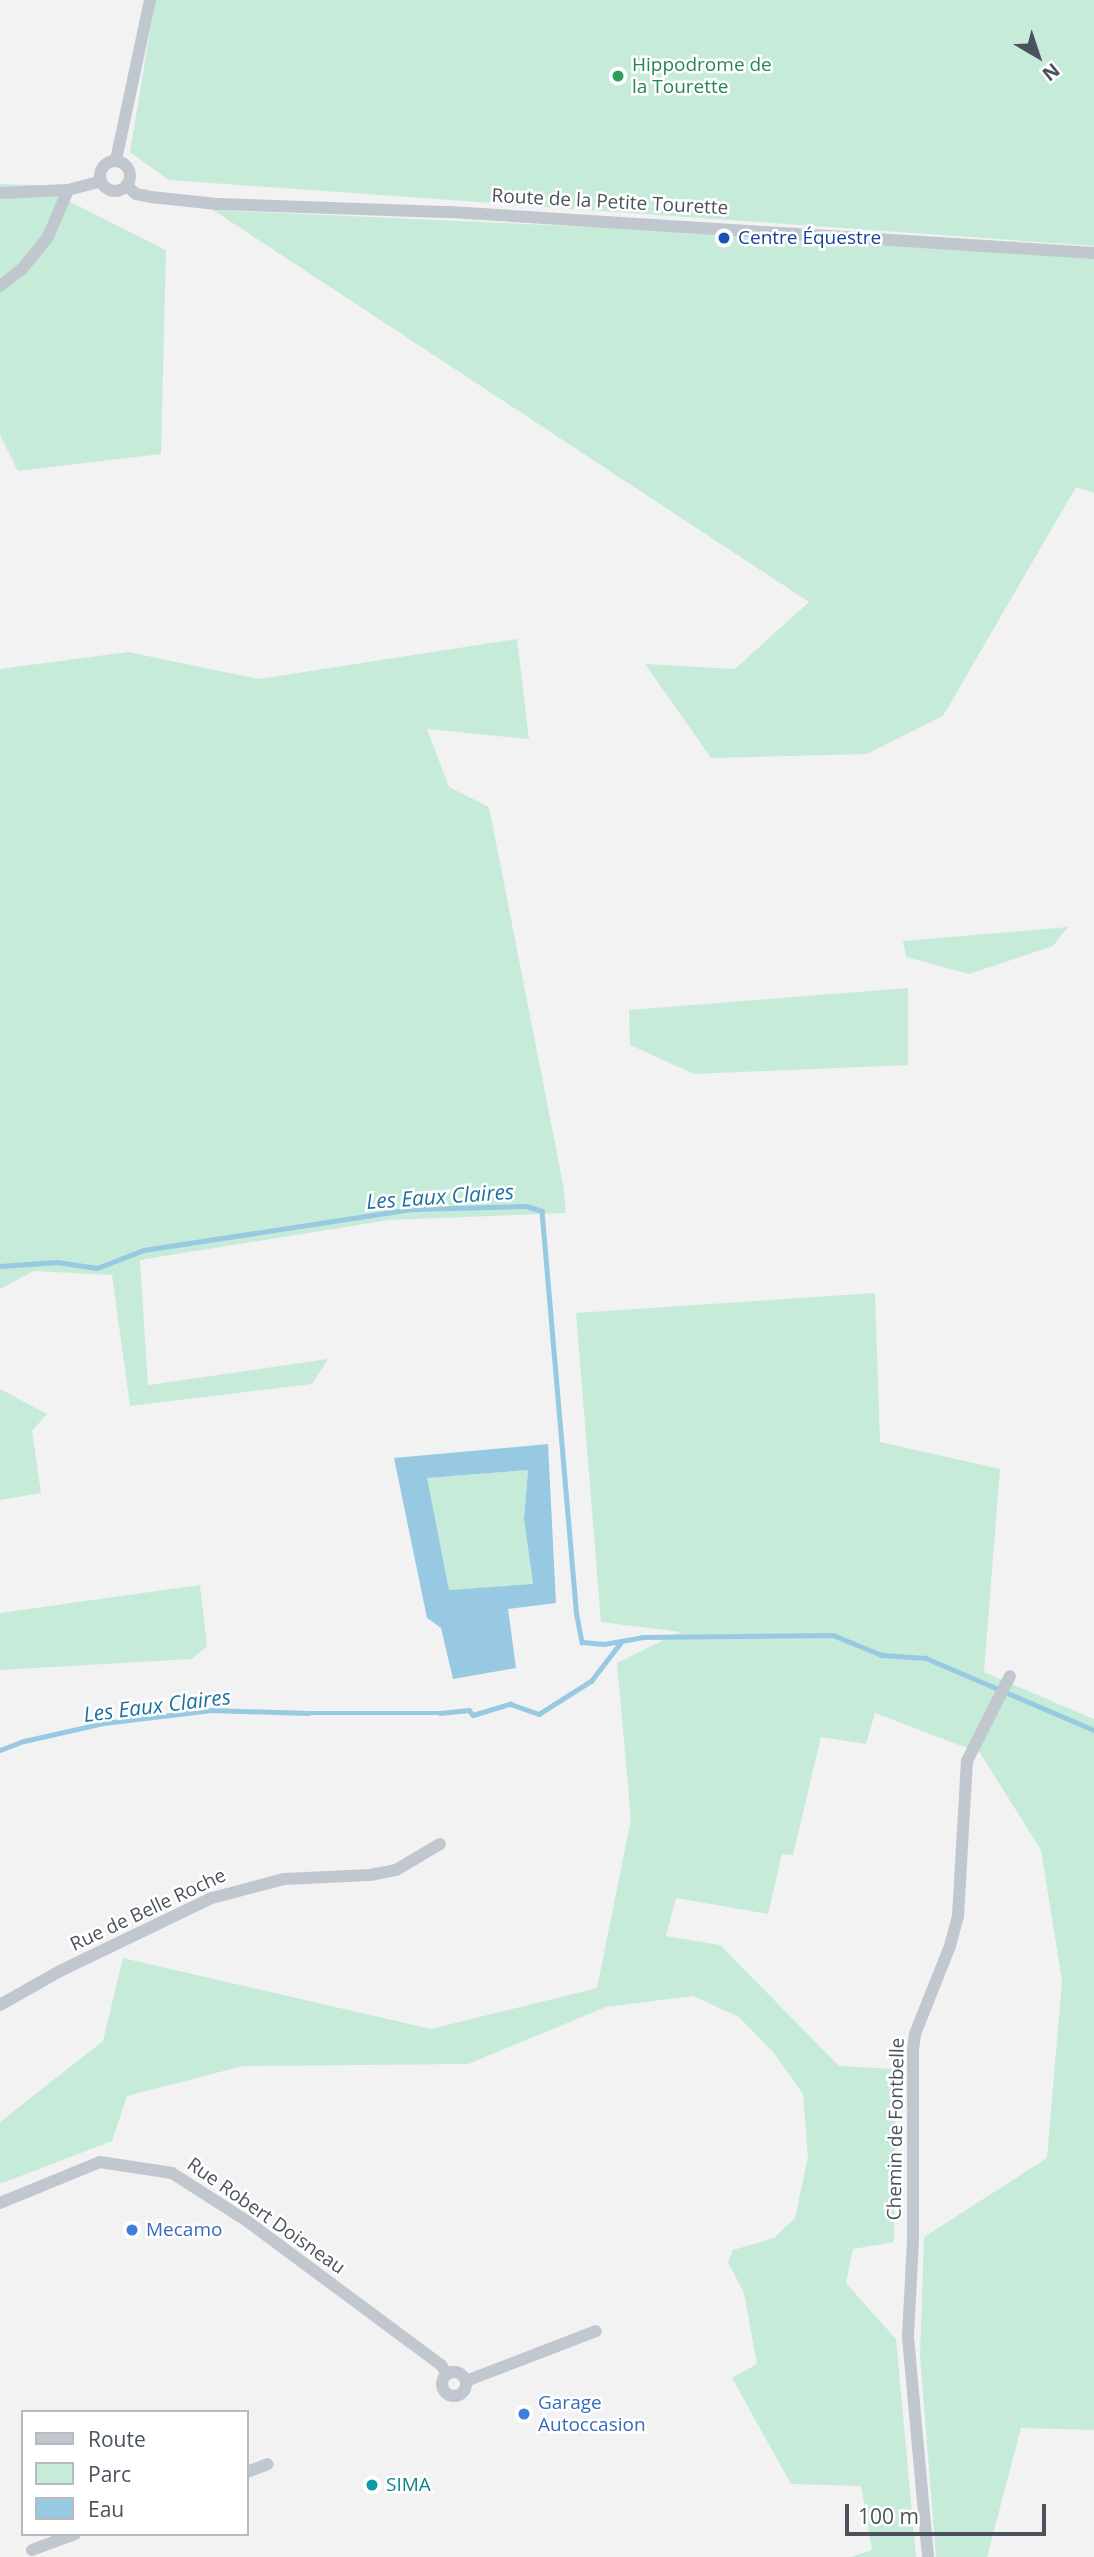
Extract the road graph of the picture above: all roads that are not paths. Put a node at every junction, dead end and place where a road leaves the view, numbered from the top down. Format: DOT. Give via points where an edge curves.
graph roads {
  1 [pos="150,0"];
  2 [pos="116,160"];
  3 [pos="101,181"];
  4 [pos="127,186"];
  5 [pos="68,190"];
  6 [pos="0,193"];
  7 [pos="1094,253"];
  8 [pos="0,286"];
  9 [pos="1008,1679"];
  10 [pos="440,1844"];
  11 [pos="0,2005"];
  12 [pos="0,2203"];
  13 [pos="596,2331"];
  14 [pos="447,2374"];
  15 [pos="466,2381"];
  16 [pos="268,2464"];
  17 [pos="248,2472"];
  18 [pos="70,2536"];
  19 [pos="32,2550"];
  20 [pos="928,2557"];
  1 -- 2 [label="street"];
  2 -- 3 [label="street" via="102,168"];
  2 -- 4 [label="street" via="130,170"];
  3 -- 4 [label="street" via="110,190"];
  3 -- 5 [label="street"];
  4 -- 7 [label="street, Route de la Petite Tourette" via="136,194 217,204 464,213"];
  5 -- 6 [label="street"];
  5 -- 8 [label="street" via="48,237 22,269"];
  9 -- 20 [label="street, Chemin de Fontbelle" via="967,1760 958,1916 913,2050 908,2336"];
  10 -- 11 [label="street, Rue de Belle Roche" via="396,1870 284,1879 212,1898"];
  12 -- 14 [label="street, Rue Robert Doisneau" via="100,2162 172,2173 247,2221 441,2365"];
  13 -- 15 [label="street"];
  14 -- 15 [label="street" via="458,2372"];
  14 -- 15 [label="street" via="442,2385 451,2395 463,2393"];
  16 -- 17 [label="street"];
  18 -- 19 [label="street"];
}
